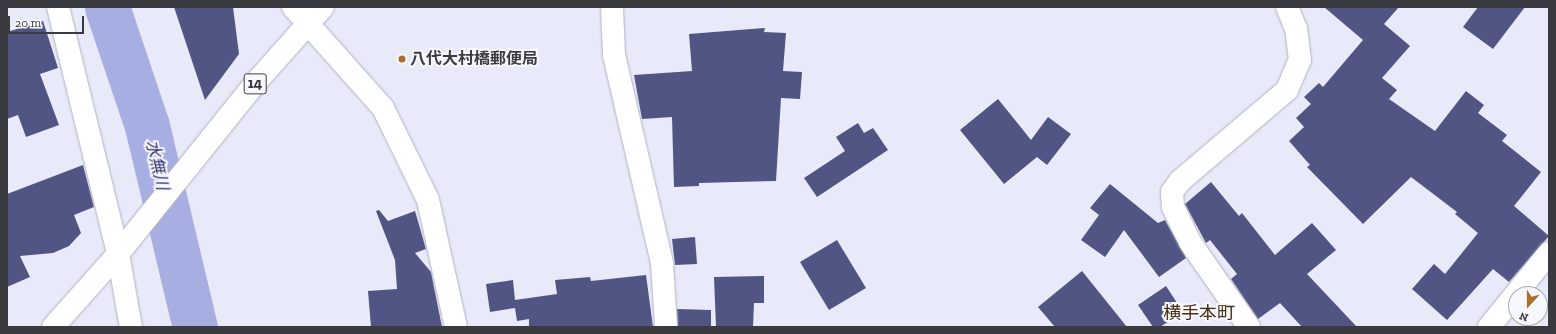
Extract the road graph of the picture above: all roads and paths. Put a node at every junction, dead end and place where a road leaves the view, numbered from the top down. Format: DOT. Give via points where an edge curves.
graph roads {
  1 [pos="58,7"];
  2 [pos="293,7"];
  3 [pos="612,7"];
  4 [pos="1287,7"];
  5 [pos="316,14"];
  6 [pos="1549,253"];
  7 [pos="118,254"];
  8 [pos="53,327"];
  9 [pos="131,327"];
  10 [pos="456,327"];
  11 [pos="666,327"];
  12 [pos="1249,327"];
  13 [pos="1489,327"];
  1 -- 7 [label="street"];
  2 -- 5 [label="street"];
  3 -- 11 [label="street" via="614,55 662,263"];
  4 -- 12 [label="street" via="1296,29 1300,60 1287,90 1180,181 1172,192 1173,207 1190,242"];
  5 -- 7 [label="street, 14"];
  5 -- 10 [label="street" via="383,108 428,200"];
  6 -- 13 [label="street"];
  7 -- 8 [label="street, 14"];
  7 -- 9 [label="street"];
}
